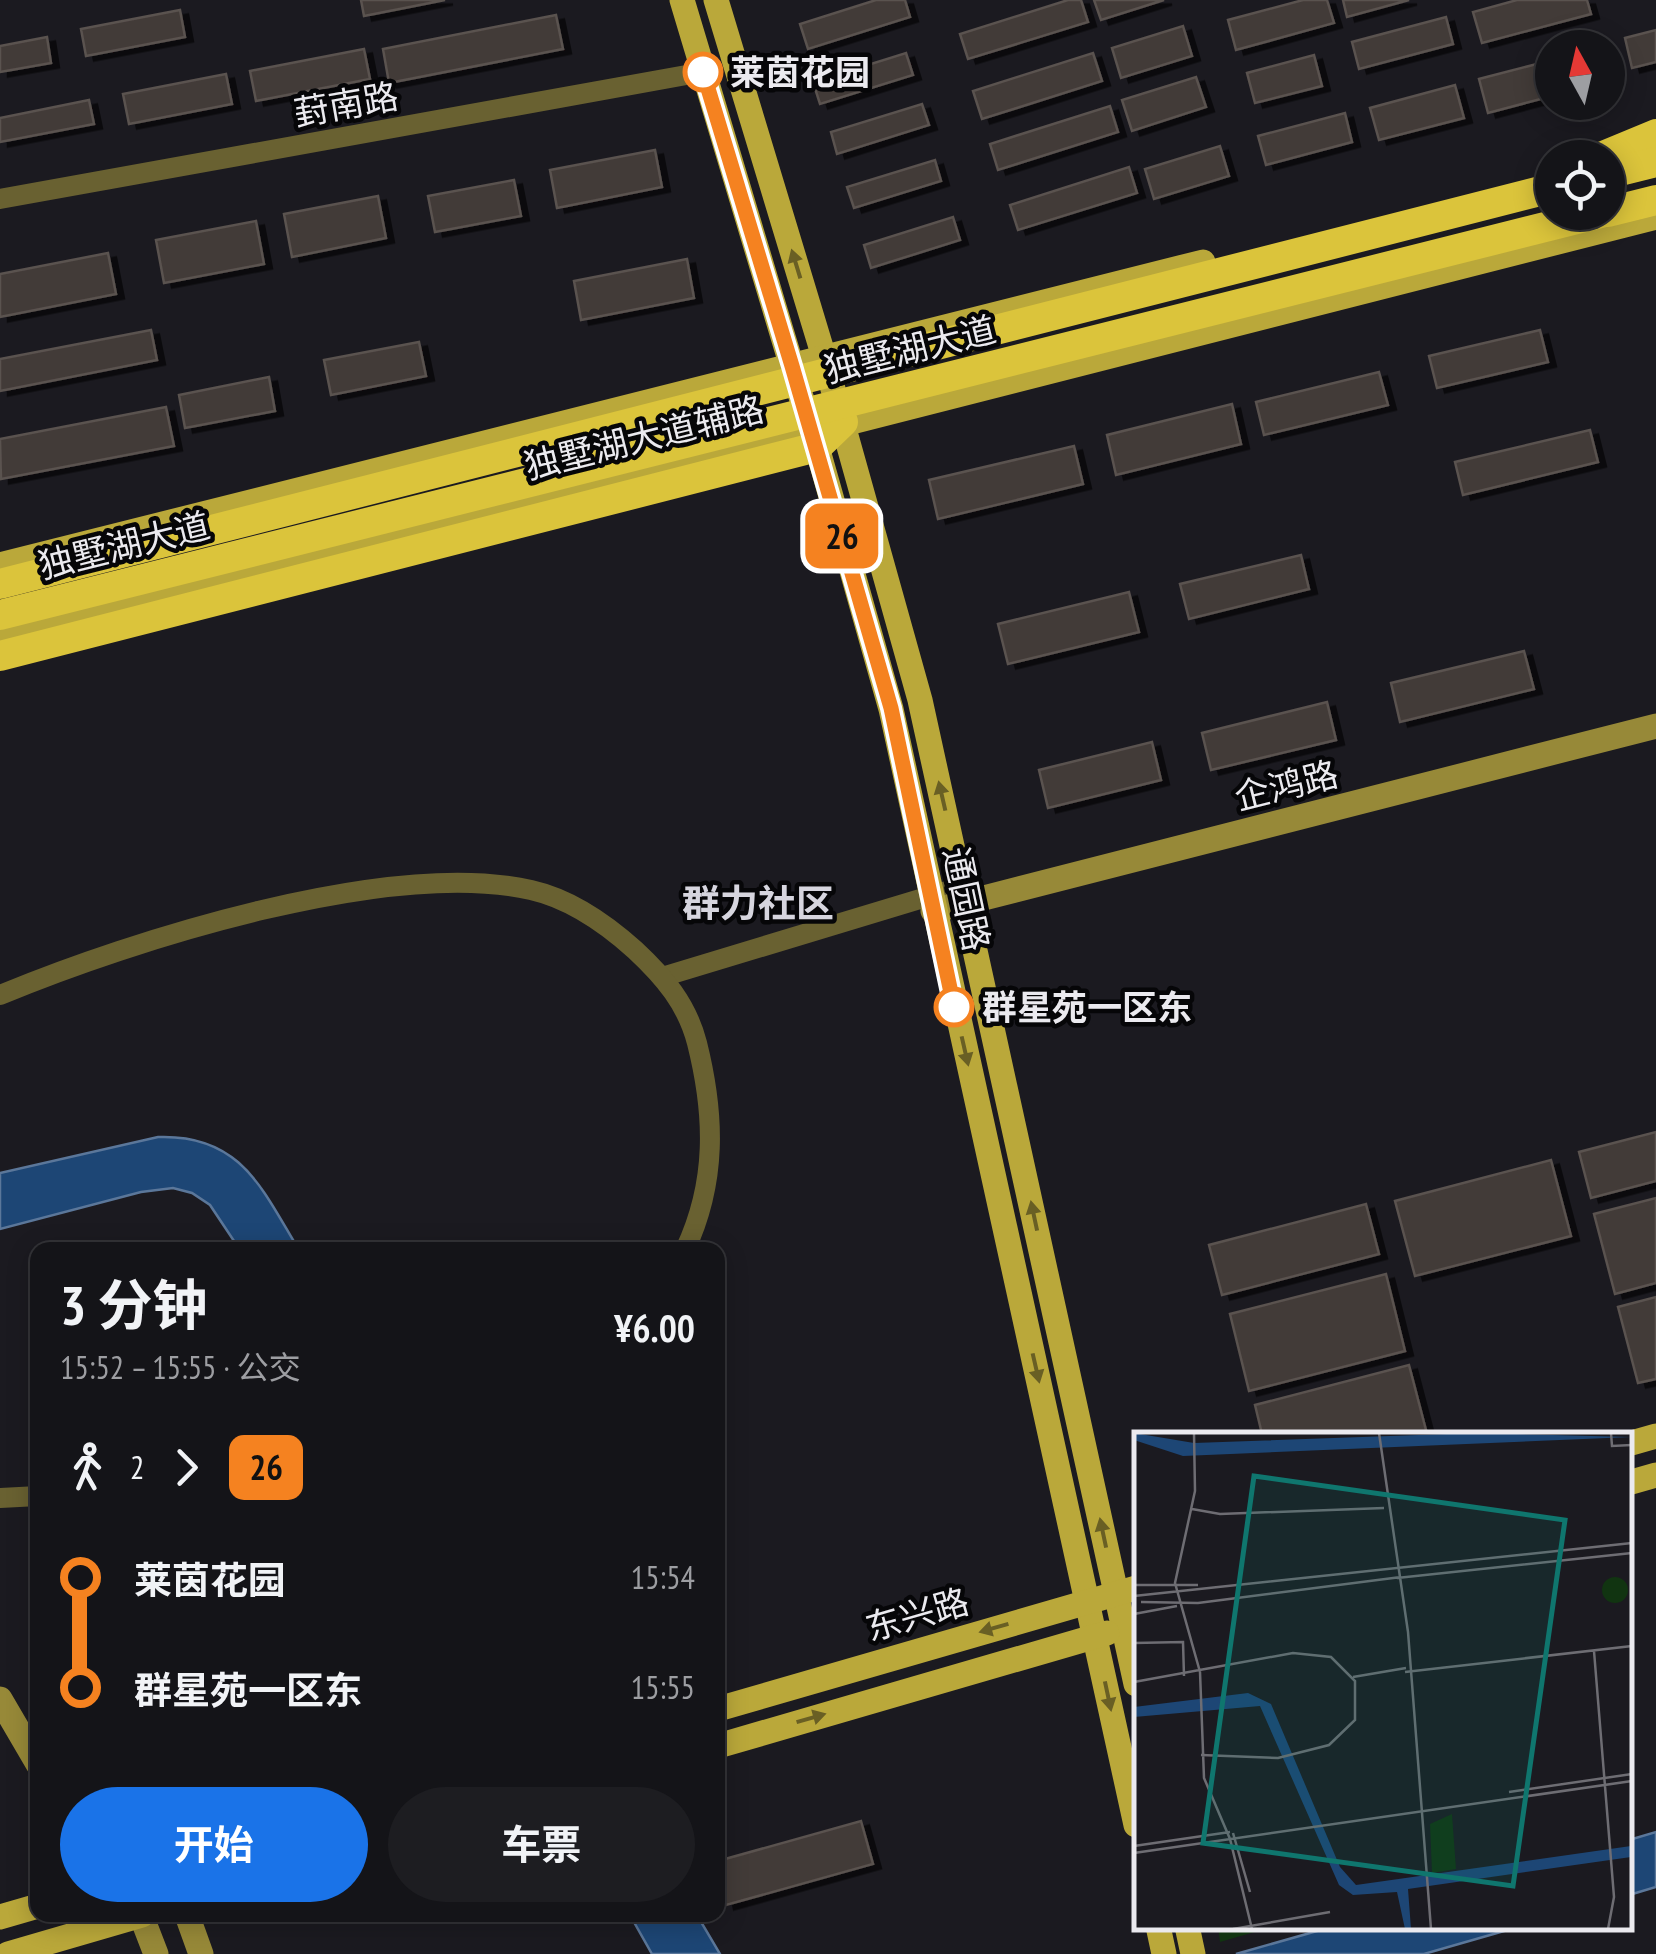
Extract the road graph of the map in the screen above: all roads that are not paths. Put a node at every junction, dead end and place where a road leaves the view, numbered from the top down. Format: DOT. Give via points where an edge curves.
graph roads {
  1 [pos="682,0"];
  2 [pos="716,0"];
  3 [pos="703,72"];
  4 [pos="1656,134"];
  5 [pos="1625,147"];
  6 [pos="1656,147"];
  7 [pos="1625,155"];
  8 [pos="1656,162"];
  9 [pos="1625,170"];
  10 [pos="1535,180"];
  11 [pos="1535,185"];
  12 [pos="1535,192"];
  13 [pos="1509,198"];
  14 [pos="0,199"];
  15 [pos="1656,200"];
  16 [pos="1625,207"];
  17 [pos="1656,217"];
  18 [pos="1535,230"];
  19 [pos="824,357"];
  20 [pos="792,366"];
  21 [pos="803,403"];
  22 [pos="839,408"];
  23 [pos="814,439"];
  24 [pos="553,496"];
  25 [pos="516,524"];
  26 [pos="458,530"];
  27 [pos="0,566"];
  28 [pos="0,584"];
  29 [pos="0,615"];
  30 [pos="0,638"];
  31 [pos="0,656"];
  32 [pos="1656,726"];
  33 [pos="965,895"];
  34 [pos="931,903"];
  35 [pos="662,977"];
  36 [pos="0,995"];
  37 [pos="687,1242"];
  38 [pos="1656,1436"];
  39 [pos="1631,1443"];
  40 [pos="1656,1475"];
  41 [pos="1631,1481"];
  42 [pos="30,1496"];
  43 [pos="0,1498"];
  44 [pos="1126,1591"];
  45 [pos="1088,1600"];
  46 [pos="1130,1627"];
  47 [pos="1095,1636"];
  48 [pos="1134,1665"];
  49 [pos="0,1699"];
  50 [pos="725,1707"];
  51 [pos="725,1744"];
  52 [pos="30,1750"];
  53 [pos="1134,1816"];
  54 [pos="30,1908"];
  55 [pos="0,1917"];
  56 [pos="118,1922"];
  57 [pos="145,1922"];
  58 [pos="189,1922"];
  59 [pos="1159,1929"];
  60 [pos="1189,1929"];
  61 [pos="8,1954"];
  62 [pos="156,1954"];
  63 [pos="201,1954"];
  64 [pos="1164,1954"];
  65 [pos="1193,1954"];
  1 -- 3 [label="main road, 通园路"];
  19 -- 2 [label="main road, 通园路, one-way"];
  3 -- 14 [label="street, 葑南路"];
  3 -- 20 [label="main road, 通园路"];
  4 -- 5 [label="highway"];
  6 -- 7 [label="main road"];
  8 -- 9 [label="highway"];
  10 -- 19 [label="main road, 独墅湖大道辅路"];
  11 -- 13 [label="highway, bridge"];
  12 -- 13 [label="highway, 独墅湖大道, bridge"];
  13 -- 28 [label="highway, 独墅湖大道, bridge"];
  15 -- 16 [label="highway, 独墅湖大道"];
  17 -- 22 [label="main road"];
  18 -- 29 [label="highway, 独墅湖大道, bridge"];
  19 -- 20 [label="main road, 独墅湖大道辅路"];
  19 -- 22 [label="main road, 通园路"];
  20 -- 21 [label="main road, 通园路"];
  20 -- 27 [label="main road, 独墅湖大道辅路"];
  21 -- 22 [label="main road"];
  21 -- 23 [label="main road, 通园路"];
  21 -- 26 [label="main road" via="502,480"];
  22 -- 23 [label="highway"];
  33 -- 22 [label="main road, 通园路, one-way" via="920,700"];
  23 -- 24 [label="main road, 独墅湖大道辅路"];
  23 -- 25 [label="highway"];
  23 -- 34 [label="main road, 通园路" via="891,708"];
  24 -- 25 [label="highway"];
  24 -- 26 [label="main road, 独墅湖大道辅路"];
  25 -- 26 [label="highway"];
  26 -- 30 [label="main road, 独墅湖大道辅路"];
  26 -- 31 [label="highway"];
  32 -- 33 [label="street, 企鸿路"];
  33 -- 34 [label="street, 企鸿路"];
  44 -- 33 [label="main road, 通园路, one-way"];
  34 -- 35 [label="street"];
  34 -- 45 [label="main road, 通园路, one-way"];
  35 -- 36 [label="street" via="580,908 533,891 462,883 334,896 252,914"];
  35 -- 37 [label="street" via="690,1020 710,1106 704,1201"];
  38 -- 39 [label="main road"];
  40 -- 41 [label="main road"];
  42 -- 43 [label="street"];
  44 -- 45 [label="main road, 东兴路"];
  44 -- 46 [label="main road, 通园路"];
  45 -- 47 [label="main road, 通园路"];
  45 -- 50 [label="main road, 东兴路, one-way"];
  46 -- 47 [label="main road, 东兴路"];
  46 -- 48 [label="main road, 通园路"];
  51 -- 47 [label="main road, 东兴路, one-way"];
  47 -- 53 [label="main road, 通园路, one-way"];
  49 -- 52 [label="street"];
  54 -- 55 [label="main road"];
  56 -- 61 [label="main road"];
  57 -- 62 [label="street"];
  58 -- 63 [label="street"];
  59 -- 64 [label="main road"];
  60 -- 65 [label="main road"];
}
